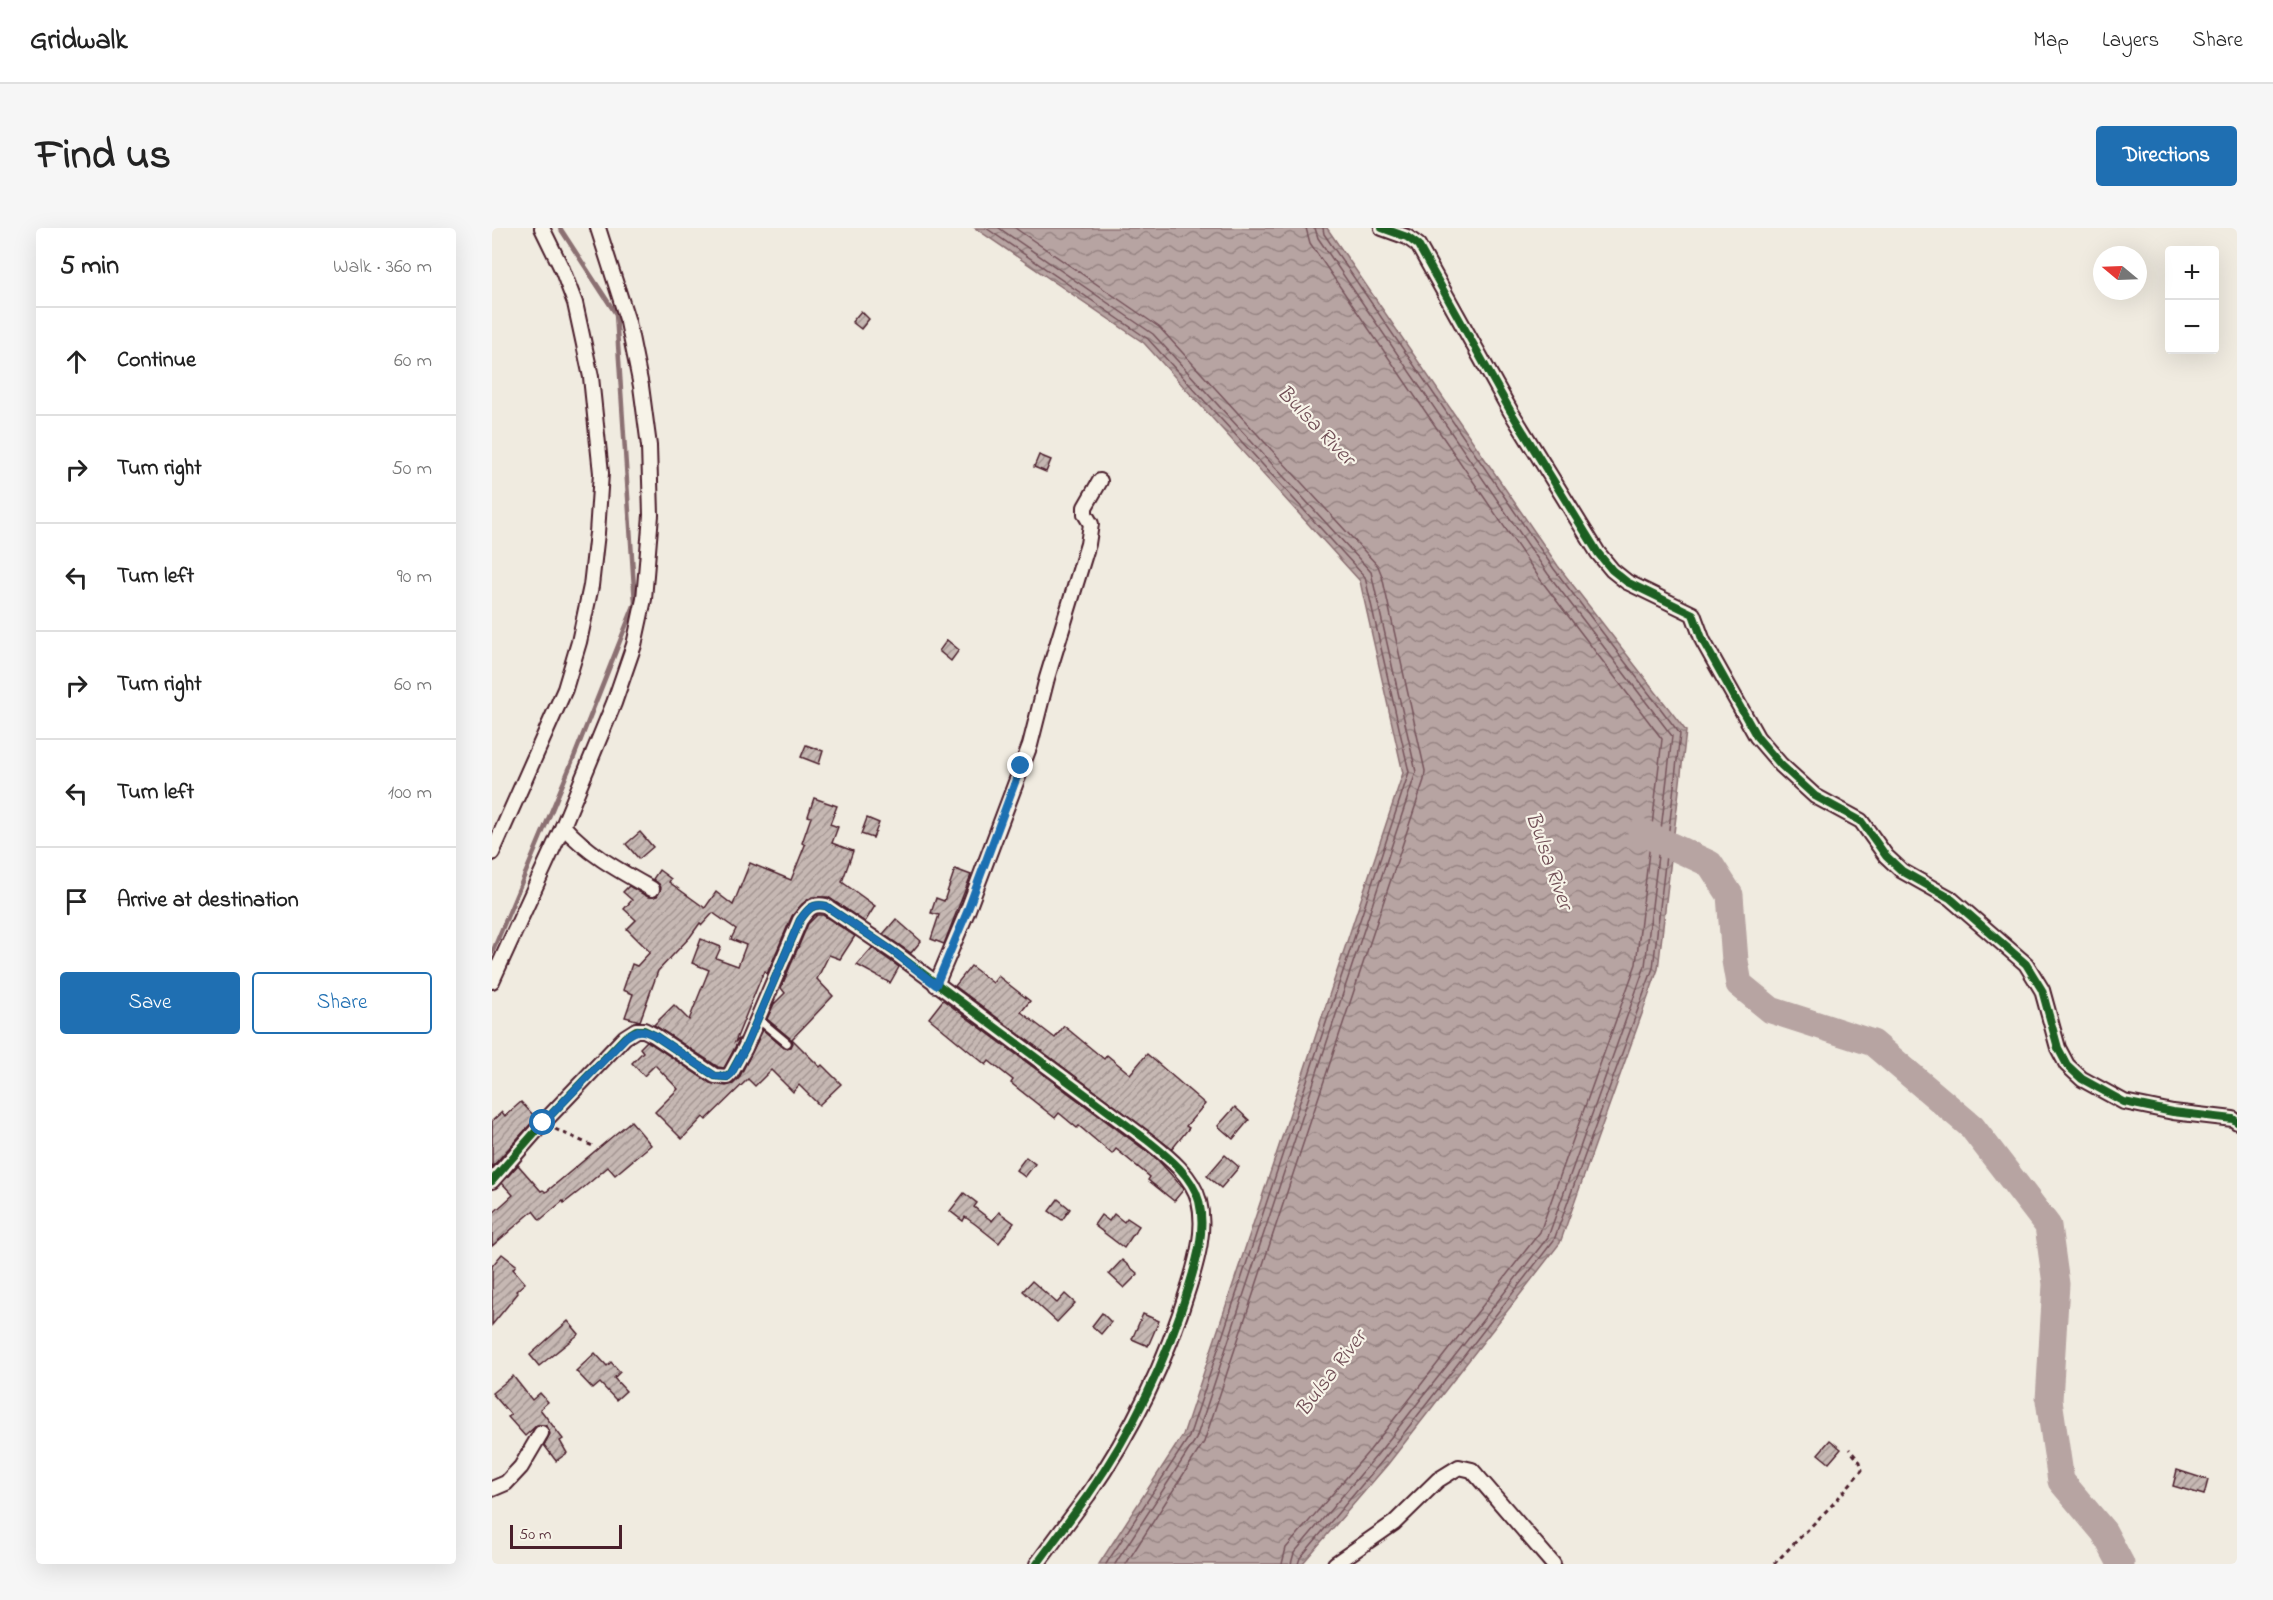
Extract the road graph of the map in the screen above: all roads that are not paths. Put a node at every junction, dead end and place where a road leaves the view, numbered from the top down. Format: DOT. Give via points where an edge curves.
graph roads {
  1 [pos="542,228"];
  2 [pos="598,228"];
  3 [pos="1382,228"];
  4 [pos="1100,481"];
  5 [pos="563,826"];
  6 [pos="492,853"];
  7 [pos="652,889"];
  8 [pos="492,981"];
  9 [pos="936,985"];
  10 [pos="757,1018"];
  11 [pos="787,1043"];
  12 [pos="2237,1122"];
  13 [pos="492,1181"];
  14 [pos="541,1433"];
  15 [pos="492,1489"];
  16 [pos="1036,1564"];
  17 [pos="1335,1564"];
  18 [pos="1554,1564"];
  1 -- 6 [label="street" via="575,303 591,377 601,473 597,533 591,586 565,689"];
  2 -- 5 [label="street" via="628,322 640,386 649,446 651,515 644,599 634,645"];
  3 -- 12 [label="street" via="1418,245 1511,412 1611,570 1627,582 1693,614 1703,641 1757,737 1797,782 1861,820 1886,856 1902,871 1950,898 2026,964 2042,990 2058,1048 2067,1065 2124,1102"];
  4 -- 9 [label="street" via="1085,507 1091,524 1088,544 1030,746"];
  5 -- 7 [label="street" via="593,854"];
  5 -- 8 [label="street"];
  9 -- 10 [label="street" via="894,952 826,906 817,904 800,920"];
  9 -- 16 [label="street" via="1167,1157 1193,1186 1199,1202 1201,1230 1193,1271 1181,1313 1153,1380 1089,1493"];
  10 -- 11 [label="lane"];
  10 -- 13 [label="street" via="731,1074 722,1078 654,1035 636,1030 543,1123"];
  14 -- 15 [label="street" via="506,1484"];
  17 -- 18 [label="street" via="1394,1523 1438,1480 1459,1467 1472,1470"];
}
